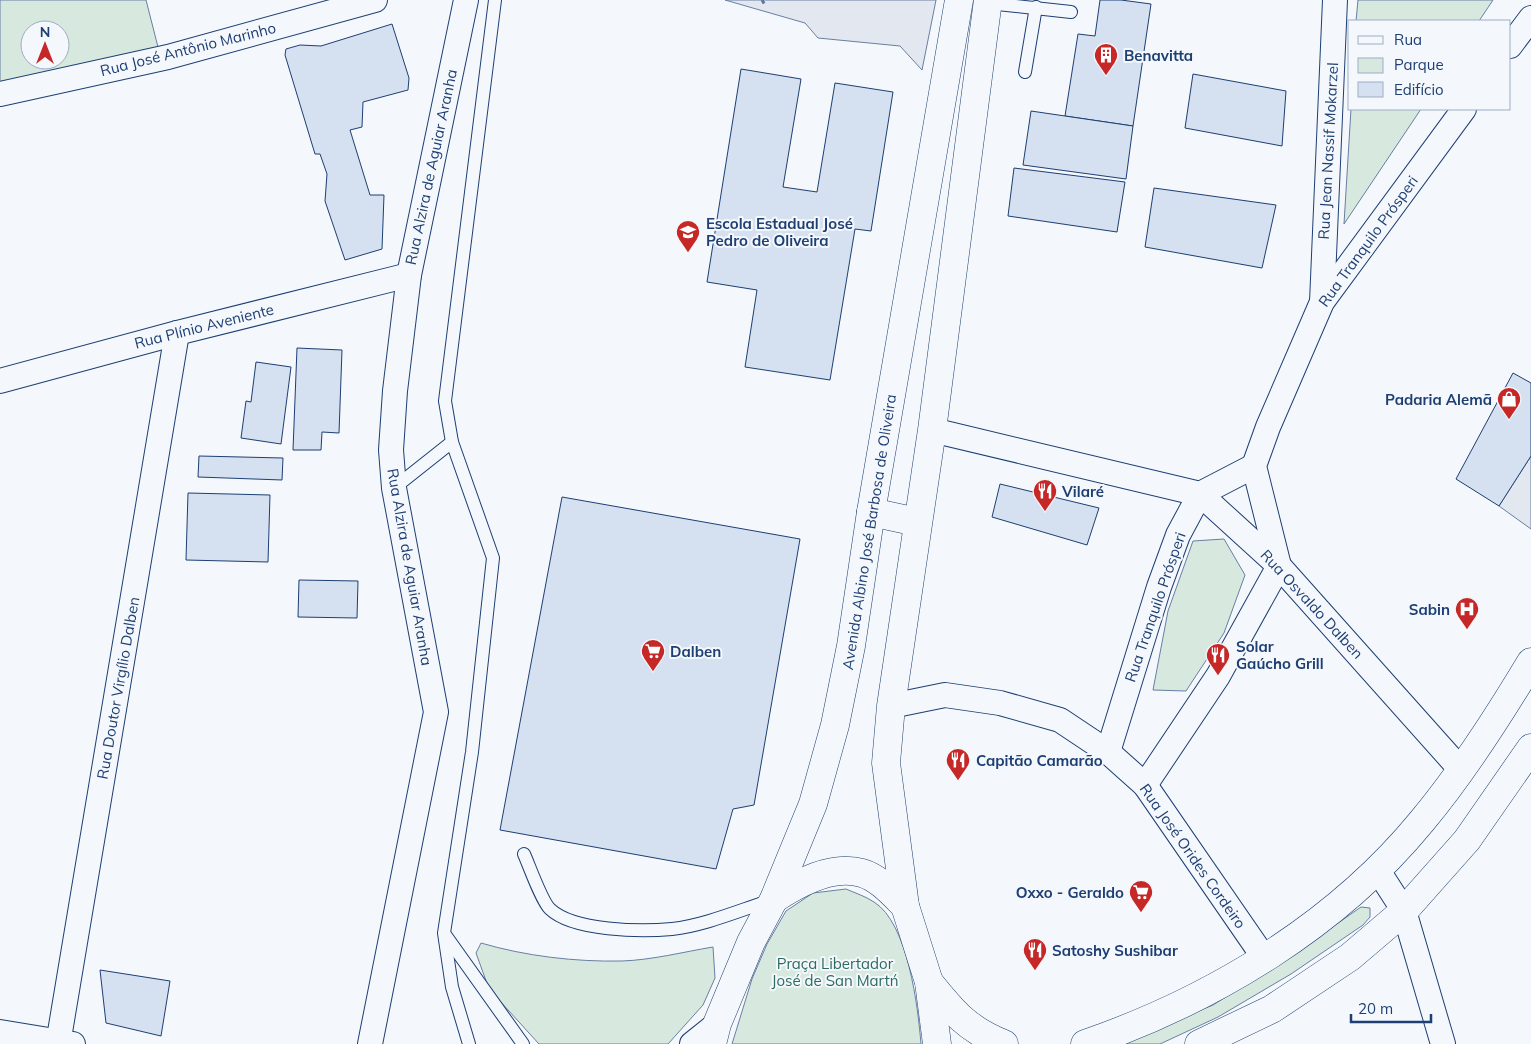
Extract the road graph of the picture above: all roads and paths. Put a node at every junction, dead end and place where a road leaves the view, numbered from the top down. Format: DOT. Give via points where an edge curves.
graph roads {
  1 [pos="374,0"];
  2 [pos="466,0"];
  3 [pos="495,0"];
  4 [pos="762,0"];
  5 [pos="959,0"];
  6 [pos="1335,0"];
  7 [pos="988,1"];
  8 [pos="765,5"];
  9 [pos="1036,7"];
  10 [pos="1071,12"];
  11 [pos="1531,18"];
  12 [pos="1511,45"];
  13 [pos="1025,72"];
  14 [pos="0,94"];
  15 [pos="1463,110"];
  16 [pos="408,275"];
  17 [pos="1322,302"];
  18 [pos="177,332"];
  19 [pos="0,381"];
  20 [pos="932,430"];
  21 [pos="452,442"];
  22 [pos="1254,466"];
  23 [pos="394,488"];
  24 [pos="1200,494"];
  25 [pos="870,512"];
  26 [pos="917,522"];
  27 [pos="1279,566"];
  28 [pos="1531,662"];
  29 [pos="891,706"];
  30 [pos="1531,748"];
  31 [pos="1108,752"];
  32 [pos="1461,770"];
  33 [pos="1145,785"];
  34 [pos="524,854"];
  35 [pos="1377,868"];
  36 [pos="774,899"];
  37 [pos="905,906"];
  38 [pos="1404,911"];
  39 [pos="444,932"];
  40 [pos="1266,960"];
  41 [pos="929,982"];
  42 [pos="0,1032"];
  43 [pos="715,1034"];
  44 [pos="63,1043"];
  45 [pos="370,1044"];
  46 [pos="469,1044"];
  47 [pos="523,1044"];
  48 [pos="692,1044"];
  49 [pos="937,1044"];
  50 [pos="1004,1044"];
  51 [pos="1086,1044"];
  52 [pos="1199,1044"];
  53 [pos="1443,1044"];
  1 -- 14 [label="street, Rua José Antônio Marinho" via="168,57"];
  2 -- 16 [label="street, Rua Alzira de Aguiar Aranha"];
  3 -- 21 [label="lane" via="445,400"];
  4 -- 8 [label="path"];
  5 -- 25 [label="main road, Avenida Albino José Barbosa de Oliveira"];
  6 -- 17 [label="street, Rua Jean Nassif Mokarzel"];
  7 -- 9 [label="lane"];
  7 -- 20 [label="main road"];
  9 -- 10 [label="lane"];
  9 -- 13 [label="lane"];
  11 -- 12 [label="street"];
  15 -- 17 [label="street, Rua Tranquilo Prósperi"];
  16 -- 18 [label="street, Rua Plínio Aveniente"];
  16 -- 23 [label="street, Rua Alzira de Aguiar Aranha" via="391,450"];
  17 -- 22 [label="street, Rua Tranquilo Prósperi"];
  18 -- 19 [label="street, Rua Plínio Aveniente"];
  18 -- 44 [label="street, Rua Doutor Virgílio Dalben"];
  20 -- 24 [label="street, Rua Osvaldo Dalben"];
  20 -- 26 [label="main road"];
  21 -- 23 [label="lane"];
  21 -- 39 [label="lane" via="493,558 472,752"];
  22 -- 24 [label="street"];
  22 -- 27 [label="street"];
  23 -- 45 [label="street, Rua Alzira de Aguiar Aranha" via="436,712"];
  24 -- 27 [label="street, Rua Osvaldo Dalben"];
  24 -- 31 [label="street, Rua Tranquilo Prósperi" via="1178,535 1162,578"];
  25 -- 26 [label="main road"];
  25 -- 36 [label="main road, Avenida Albino José Barbosa de Oliveira" via="851,646 835,726 813,804"];
  26 -- 29 [label="main road"];
  27 -- 32 [label="street, Rua Osvaldo Dalben"];
  27 -- 33 [label="street" via="1218,676"];
  28 -- 32 [label="main road"];
  29 -- 31 [label="street, Rua José Orides Cordeiro" via="946,695 1000,702 1060,720"];
  29 -- 37 [label="main road" via="886,764"];
  30 -- 38 [label="main road" via="1467,840"];
  31 -- 33 [label="street, Rua José Orides Cordeiro"];
  32 -- 35 [label="main road" via="1421,822"];
  33 -- 40 [label="street, Rua José Orides Cordeiro"];
  34 -- 36 [label="lane" via="548,908 570,922 598,928 672,929"];
  35 -- 38 [label="street"];
  35 -- 40 [label="main road"];
  36 -- 37 [label="main road" via="796,884 831,872 862,873 883,885"];
  36 -- 43 [label="main road, Avenida Albino José Barbosa de Oliveira" via="752,942"];
  37 -- 41 [label="main road"];
  38 -- 52 [label="main road" via="1350,957 1272,1009"];
  38 -- 53 [label="street"];
  39 -- 46 [label="lane" via="452,987"];
  39 -- 47 [label="lane"];
  40 -- 51 [label="main road" via="1199,996"];
  41 -- 49 [label="main road"];
  41 -- 50 [label="main road" via="953,1012 982,1035"];
  42 -- 44 [label="street"];
  43 -- 48 [label="street"];
}
